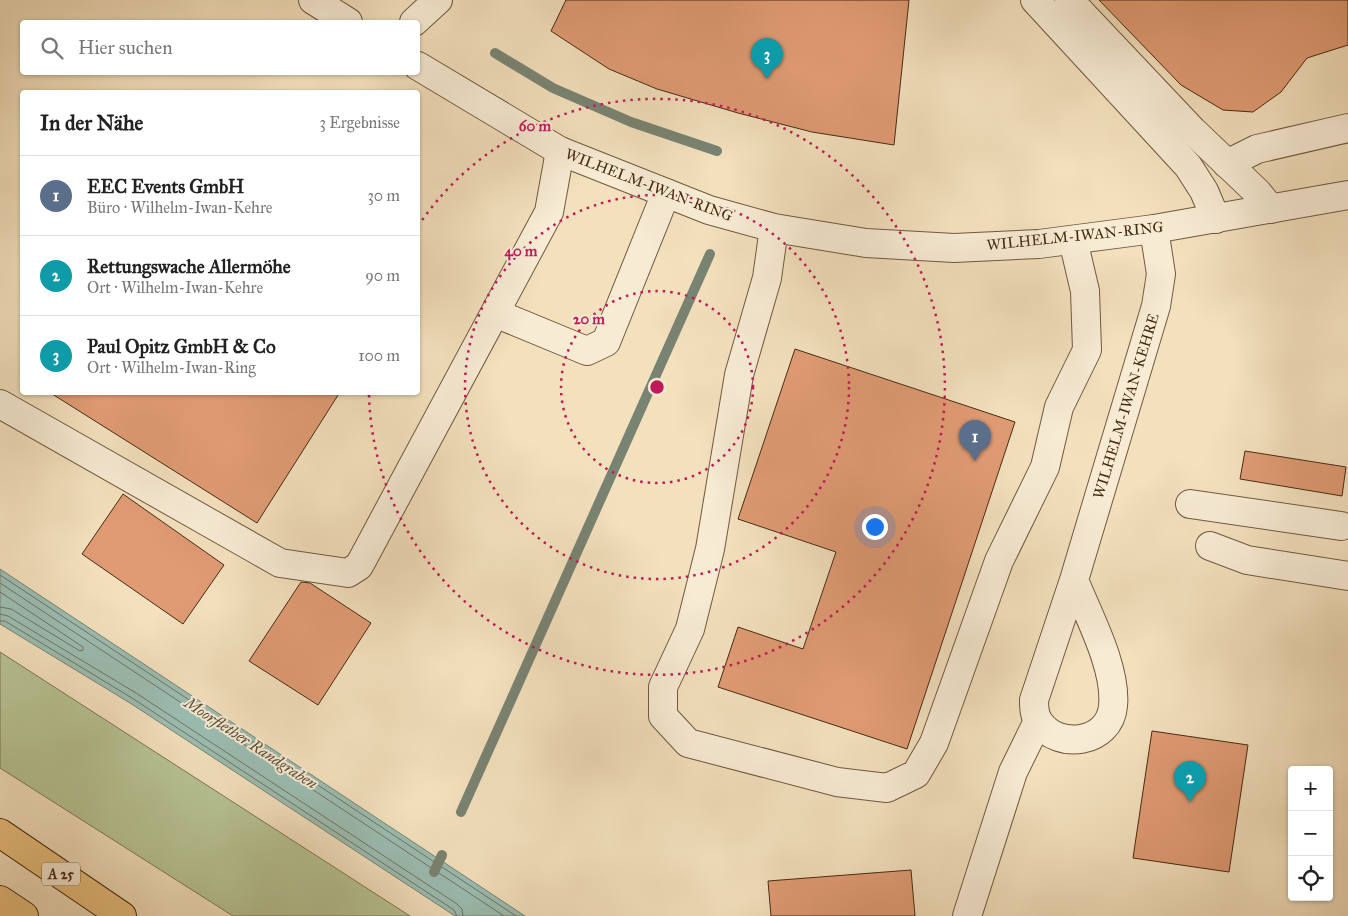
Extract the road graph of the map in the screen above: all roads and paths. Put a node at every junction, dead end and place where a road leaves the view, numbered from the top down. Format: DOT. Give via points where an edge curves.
graph roads {
  1 [pos="313,0"];
  2 [pos="438,0"];
  3 [pos="1035,0"];
  4 [pos="1069,0"];
  5 [pos="345,20"];
  6 [pos="416,20"];
  7 [pos="420,67"];
  8 [pos="1348,128"];
  9 [pos="560,151"];
  10 [pos="1227,164"];
  11 [pos="666,193"];
  12 [pos="1348,195"];
  13 [pos="1271,209"];
  14 [pos="1216,218"];
  15 [pos="774,228"];
  16 [pos="1154,229"];
  17 [pos="1073,240"];
  18 [pos="495,313"];
  19 [pos="0,404"];
  20 [pos="1190,504"];
  21 [pos="1341,526"];
  22 [pos="1210,546"];
  23 [pos="1348,576"];
  24 [pos="1074,580"];
  25 [pos="1038,721"];
  26 [pos="0,833"];
  27 [pos="0,900"];
  28 [pos="24,916"];
  29 [pos="122,916"];
  30 [pos="967,916"];
  1 -- 5 [label="street"];
  2 -- 6 [label="street"];
  3 -- 14 [label="street" via="1188,166"];
  4 -- 10 [label="street"];
  7 -- 9 [label="street, WILHELM-IWAN-RING"];
  8 -- 10 [label="street" via="1257,149"];
  9 -- 11 [label="street, WILHELM-IWAN-RING"];
  9 -- 18 [label="street" via="550,212"];
  10 -- 13 [label="street"];
  11 -- 15 [label="street, WILHELM-IWAN-RING" via="709,210"];
  11 -- 18 [label="street" via="606,342 587,351"];
  12 -- 13 [label="street, WILHELM-IWAN-RING"];
  13 -- 14 [label="street, WILHELM-IWAN-RING"];
  14 -- 16 [label="street, WILHELM-IWAN-RING"];
  15 -- 17 [label="street, WILHELM-IWAN-RING" via="866,242 954,248"];
  15 -- 17 [label="street" via="767,278 738,375 710,549 690,630 663,687 663,716 688,743 837,782 886,788 916,774 934,743 999,561 1045,467 1059,407 1087,350 1085,291"];
  16 -- 17 [label="street, WILHELM-IWAN-RING"];
  16 -- 24 [label="street, WILHELM-IWAN-KEHRE" via="1161,274 1156,306"];
  18 -- 19 [label="street" via="359,566 348,573 280,563"];
  20 -- 21 [label="street"];
  22 -- 23 [label="street" via="1247,560"];
  24 -- 25 [label="street, WILHELM-IWAN-KEHRE" via="1034,700"];
  24 -- 25 [label="street" via="1107,662 1114,691 1112,715 1100,732 1079,739 1056,736"];
  25 -- 30 [label="street" via="1014,772"];
  26 -- 29 [label="highway, A 25"];
  27 -- 28 [label="highway"];
}
